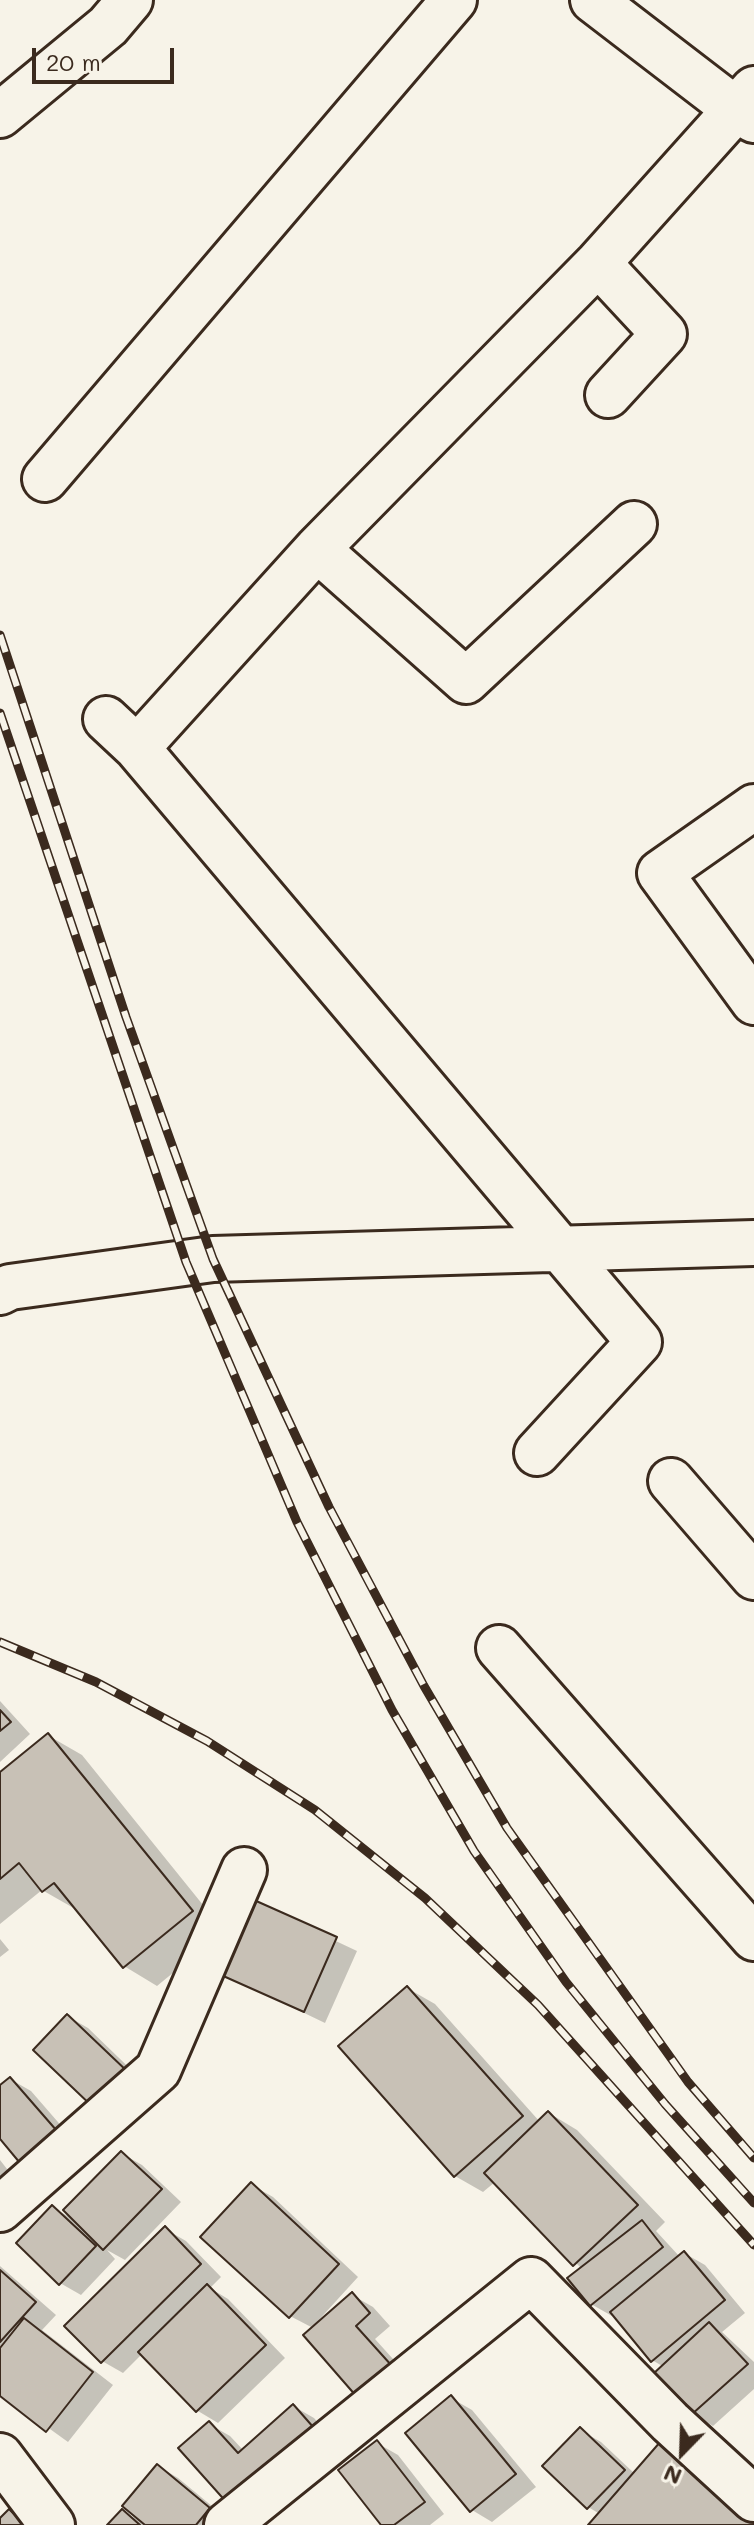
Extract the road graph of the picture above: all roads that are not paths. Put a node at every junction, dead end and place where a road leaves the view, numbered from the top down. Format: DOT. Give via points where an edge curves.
graph roads {
  1 [pos="130,0"];
  2 [pos="454,0"];
  3 [pos="593,0"];
  4 [pos="748,106"];
  5 [pos="0,115"];
  6 [pos="598,263"];
  7 [pos="608,395"];
  8 [pos="45,479"];
  9 [pos="634,524"];
  10 [pos="317,549"];
  11 [pos="754,807"];
  12 [pos="754,1002"];
  13 [pos="754,1243"];
  14 [pos="560,1247"];
  15 [pos="3,1284"];
  16 [pos="537,1453"];
  17 [pos="671,1481"];
  18 [pos="754,1577"];
  19 [pos="499,1648"];
  20 [pos="244,1870"];
  21 [pos="754,1938"];
  22 [pos="0,2209"];
  23 [pos="0,2456"];
  24 [pos="754,2499"];
  25 [pos="52,2525"];
  26 [pos="227,2525"];
  1 -- 5 [label="street" via="108,26"];
  2 -- 8 [label="street"];
  3 -- 4 [label="street"];
  4 -- 6 [label="street"];
  6 -- 7 [label="street" via="664,334"];
  6 -- 10 [label="street"];
  9 -- 10 [label="street" via="466,681"];
  10 -- 14 [label="street" via="122,734"];
  11 -- 12 [label="street" via="660,873"];
  13 -- 14 [label="street"];
  14 -- 15 [label="street" via="213,1259"];
  14 -- 16 [label="street" via="639,1342"];
  17 -- 18 [label="street"];
  19 -- 21 [label="street"];
  20 -- 22 [label="street" via="158,2070"];
  23 -- 25 [label="street"];
  24 -- 26 [label="street" via="531,2280"];
}
